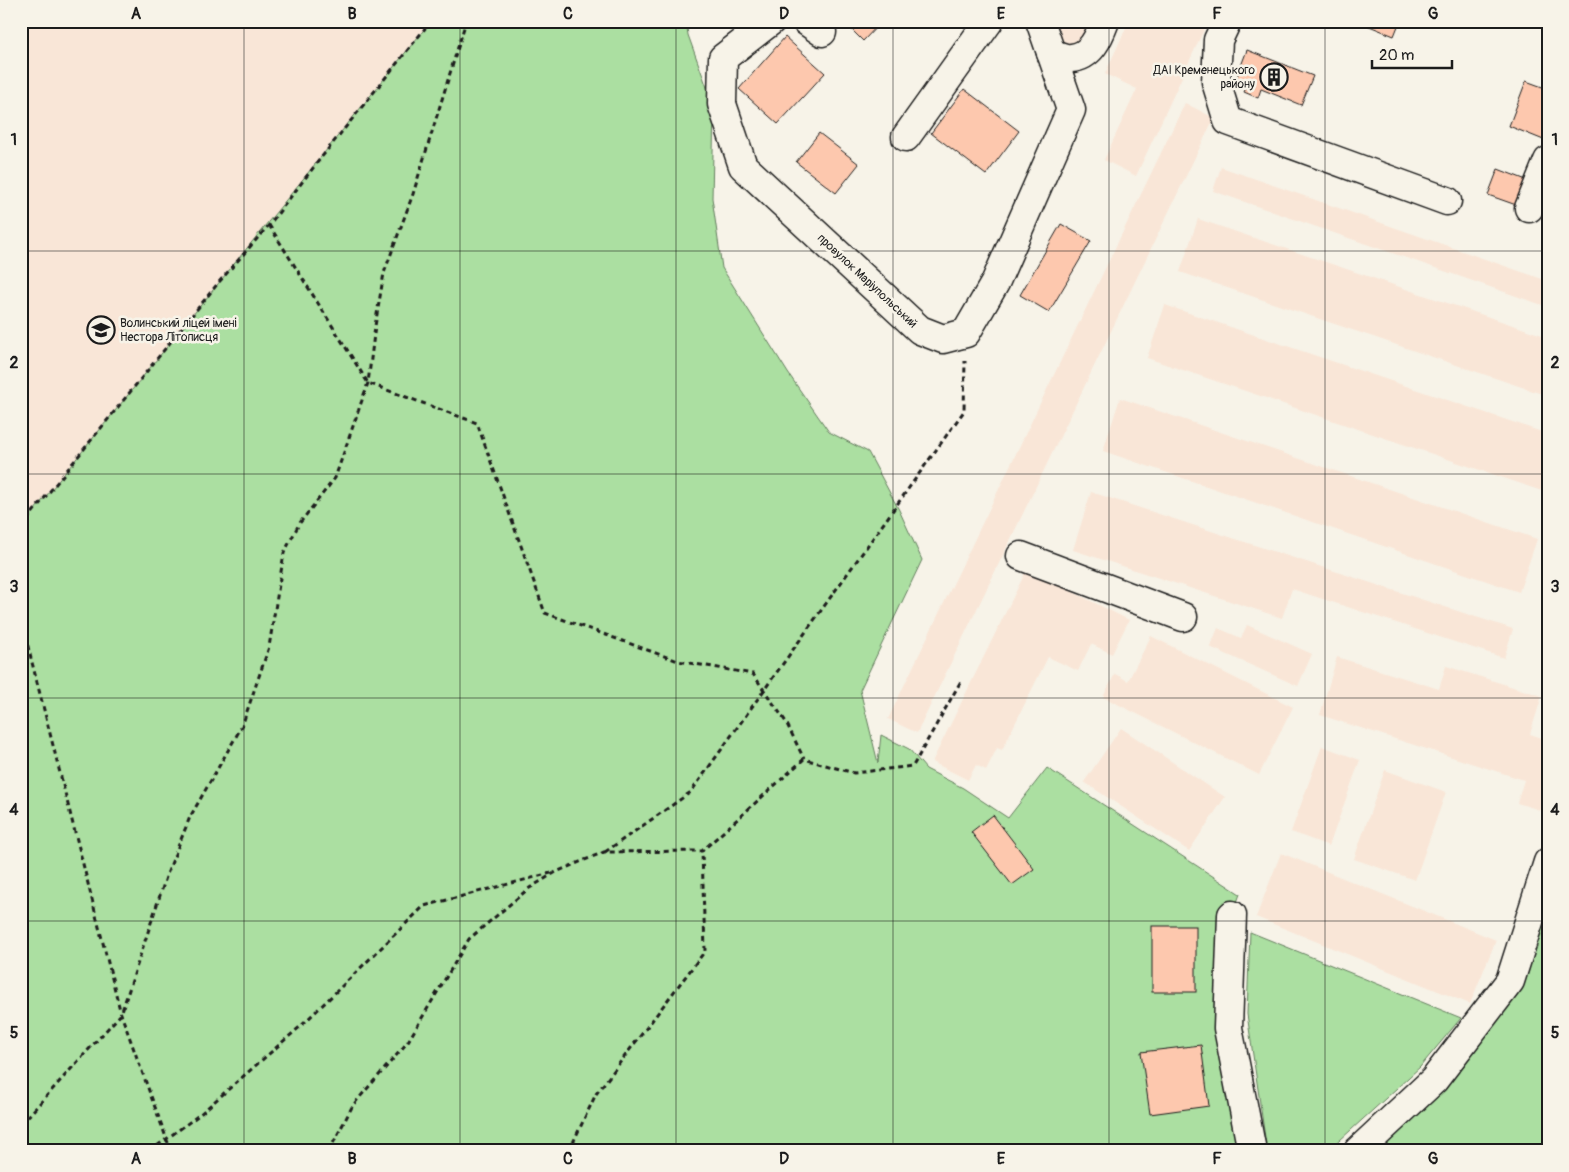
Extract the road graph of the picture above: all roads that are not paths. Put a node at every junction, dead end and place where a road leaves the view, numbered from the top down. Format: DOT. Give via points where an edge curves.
graph roads {
  1 [pos="771,21"];
  2 [pos="989,21"];
  3 [pos="1040,21"];
  4 [pos="1105,21"];
  5 [pos="1227,21"];
  6 [pos="1051,53"];
  7 [pos="906,137"];
  8 [pos="1548,161"];
  9 [pos="1447,200"];
  10 [pos="1529,208"];
  11 [pos="1021,556"];
  12 [pos="1183,617"];
  13 [pos="1548,862"];
  14 [pos="1232,916"];
  15 [pos="1252,1151"];
  16 [pos="1358,1151"];
  1 -- 6 [label="street, провулок Маріупольський" via="723,58 722,104 743,166 920,330 944,339 966,333 995,283 1071,110"];
  2 -- 7 [label="street"];
  3 -- 6 [label="street"];
  4 -- 6 [label="street" via="1095,45 1085,53 1071,58"];
  5 -- 9 [label="street" via="1218,40 1216,82 1228,121"];
  8 -- 10 [label="street"];
  11 -- 12 [label="street"];
  13 -- 16 [label="street" via="1510,981 1434,1080"];
  14 -- 15 [label="street" via="1228,1028"];
}
